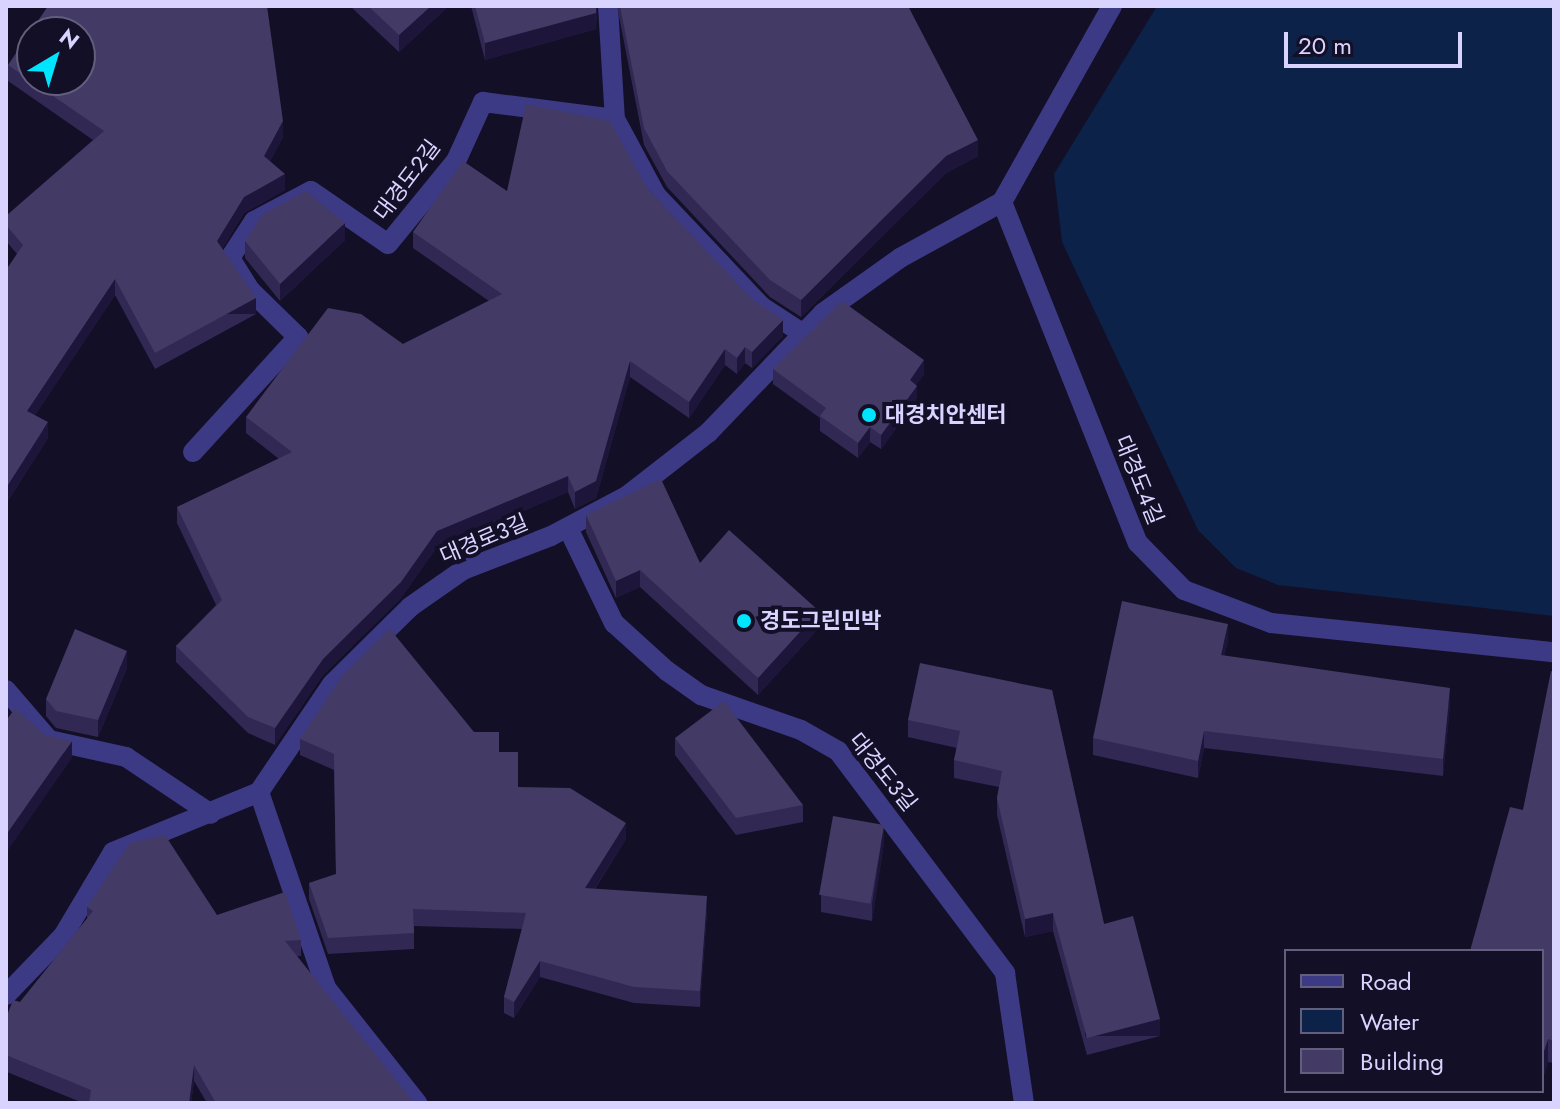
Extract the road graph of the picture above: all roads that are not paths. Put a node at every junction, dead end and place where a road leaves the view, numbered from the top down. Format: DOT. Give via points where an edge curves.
graph roads {
  1 [pos="608,6"];
  2 [pos="1112,6"];
  3 [pos="615,119"];
  4 [pos="1002,202"];
  5 [pos="802,333"];
  6 [pos="193,452"];
  7 [pos="568,528"];
  8 [pos="1554,652"];
  9 [pos="6,690"];
  10 [pos="259,792"];
  11 [pos="211,814"];
  12 [pos="6,995"];
  13 [pos="417,1103"];
  14 [pos="1024,1103"];
  1 -- 3 [label="street"];
  2 -- 4 [label="street"];
  3 -- 5 [label="street" via="673,214 762,307"];
  3 -- 6 [label="street, 대경도2길" via="483,102 456,161 388,244 311,191 254,221 230,258 250,290 298,337"];
  4 -- 5 [label="street, 대경로3길" via="900,258"];
  4 -- 8 [label="street, 대경도4길" via="1138,543 1184,590 1271,623"];
  5 -- 7 [label="street, 대경로3길" via="669,465"];
  7 -- 10 [label="street, 대경로3길" via="463,570 410,607 332,684"];
  7 -- 14 [label="street, 대경도3길" via="614,623 667,671 728,708 801,730 838,751 1005,973"];
  9 -- 11 [label="street" via="49,740 126,757"];
  10 -- 11 [label="street"];
  10 -- 13 [label="street" via="326,988"];
  11 -- 12 [label="street" via="113,852 63,936"];
}
